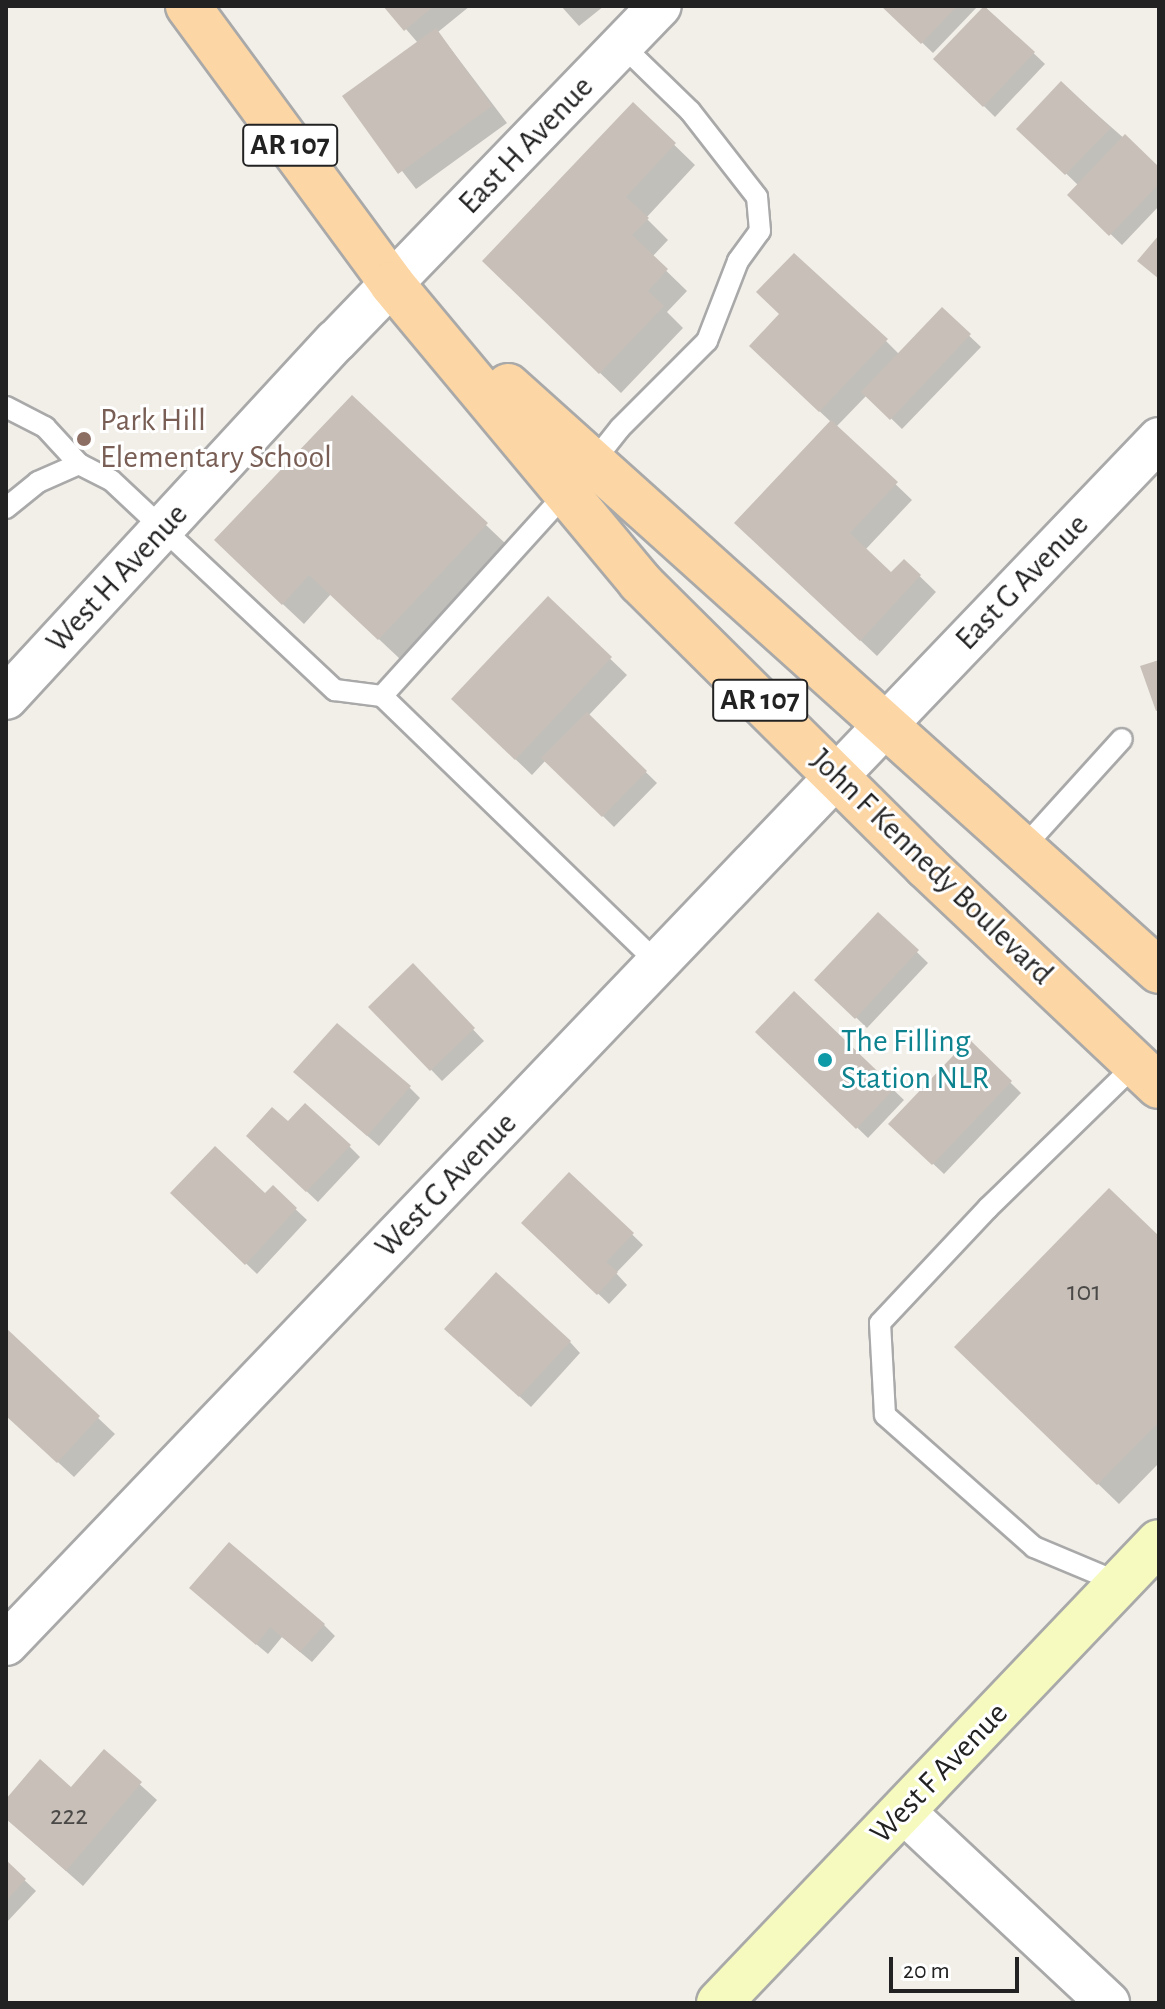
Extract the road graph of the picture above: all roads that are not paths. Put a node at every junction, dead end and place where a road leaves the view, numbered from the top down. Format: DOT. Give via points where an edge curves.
graph roads {
  1 [pos="188,6"];
  2 [pos="660,6"];
  3 [pos="622,45"];
  4 [pos="392,284"];
  5 [pos="9,402"];
  6 [pos="1159,439"];
  7 [pos="79,464"];
  8 [pos="581,477"];
  9 [pos="6,508"];
  10 [pos="163,531"];
  11 [pos="382,696"];
  12 [pos="6,698"];
  13 [pos="885,724"];
  14 [pos="1122,739"];
  15 [pos="838,776"];
  16 [pos="1023,848"];
  17 [pos="658,963"];
  18 [pos="1159,971"];
  19 [pos="1148,1075"];
  20 [pos="1159,1542"];
  21 [pos="1120,1583"];
  22 [pos="6,1644"];
  23 [pos="903,1811"];
  24 [pos="719,2003"];
  25 [pos="1108,2003"];
  1 -- 4 [label="main road, John F Kennedy Boulevard / AR 107"];
  2 -- 3 [label="street, East H Avenue"];
  3 -- 4 [label="street, East H Avenue"];
  3 -- 8 [label="lane" via="690,111 757,197 760,231 738,261 707,341 620,428"];
  4 -- 8 [label="main road, John F Kennedy Boulevard / AR 107"];
  4 -- 10 [label="street, West H Avenue"];
  5 -- 7 [label="lane" via="45,427"];
  6 -- 13 [label="street, East G Avenue"];
  7 -- 9 [label="lane" via="38,482"];
  7 -- 10 [label="lane" via="111,480"];
  8 -- 11 [label="lane"];
  8 -- 13 [label="main road, John F Kennedy Boulevard / AR 107"];
  8 -- 15 [label="main road, John F Kennedy Boulevard / AR 107" via="640,582"];
  10 -- 11 [label="lane" via="335,690"];
  10 -- 12 [label="street, West H Avenue"];
  11 -- 17 [label="lane"];
  13 -- 15 [label="street, West G Avenue"];
  13 -- 16 [label="main road, John F Kennedy Boulevard / AR 107"];
  14 -- 16 [label="lane"];
  15 -- 17 [label="street, West G Avenue"];
  15 -- 19 [label="main road, John F Kennedy Boulevard / AR 107"];
  16 -- 18 [label="main road, John F Kennedy Boulevard / AR 107"];
  17 -- 22 [label="street, West G Avenue"];
  19 -- 21 [label="lane" via="988,1208 880,1323 885,1415 1034,1547"];
  20 -- 21 [label="street, West F Avenue"];
  21 -- 23 [label="street, West F Avenue"];
  23 -- 24 [label="street, West F Avenue"];
  23 -- 25 [label="street"];
}
